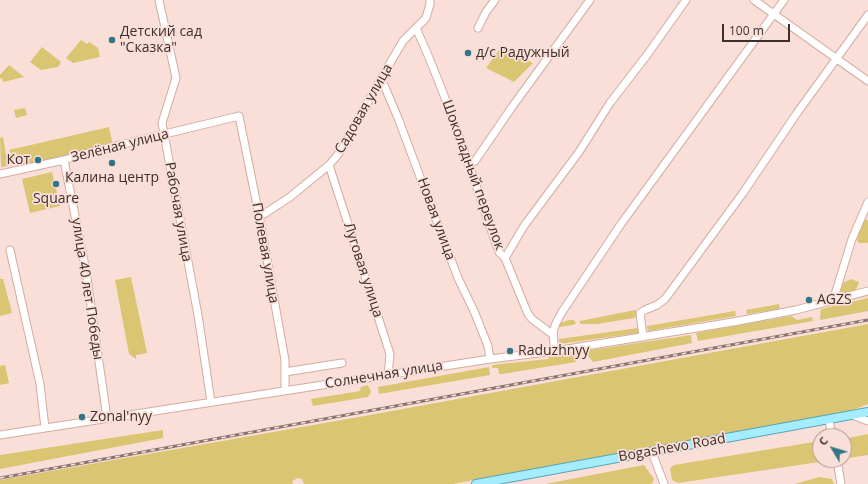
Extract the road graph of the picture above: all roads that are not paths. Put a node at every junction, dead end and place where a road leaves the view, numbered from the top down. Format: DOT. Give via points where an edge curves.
graph roads {
  1 [pos="159,0"];
  2 [pos="430,0"];
  3 [pos="495,0"];
  4 [pos="590,0"];
  5 [pos="686,0"];
  6 [pos="754,0"];
  7 [pos="784,0"];
  8 [pos="774,14"];
  9 [pos="868,15"];
  10 [pos="416,28"];
  11 [pos="478,28"];
  12 [pos="838,58"];
  13 [pos="868,80"];
  14 [pos="379,82"];
  15 [pos="239,116"];
  16 [pos="164,134"];
  17 [pos="64,160"];
  18 [pos="468,164"];
  19 [pos="329,165"];
  20 [pos="0,174"];
  21 [pos="868,202"];
  22 [pos="259,215"];
  23 [pos="10,250"];
  24 [pos="505,258"];
  25 [pos="868,291"];
  26 [pos="834,301"];
  27 [pos="552,334"];
  28 [pos="643,337"];
  29 [pos="555,351"];
  30 [pos="490,359"];
  31 [pos="342,363"];
  32 [pos="285,372"];
  33 [pos="388,375"];
  34 [pos="285,390"];
  35 [pos="212,402"];
  36 [pos="868,412"];
  37 [pos="852,415"];
  38 [pos="107,418"];
  39 [pos="829,420"];
  40 [pos="868,422"];
  41 [pos="45,428"];
  42 [pos="830,428"];
  43 [pos="0,435"];
  44 [pos="652,452"];
  45 [pos="838,468"];
  46 [pos="476,484"];
  47 [pos="664,484"];
  48 [pos="841,484"];
  1 -- 16 [label="street, Рабочая улица" via="176,78 162,123"];
  2 -- 10 [label="street, Садовая улица" via="426,18"];
  3 -- 11 [label="street"];
  4 -- 18 [label="street" via="475,161"];
  5 -- 24 [label="street" via="610,103 579,152 524,226"];
  6 -- 8 [label="street"];
  7 -- 8 [label="street"];
  8 -- 12 [label="street"];
  8 -- 27 [label="street" via="621,224 554,324"];
  9 -- 12 [label="street"];
  10 -- 14 [label="street, Садовая улица" via="403,41"];
  10 -- 18 [label="street, Шоколадный переулок" via="433,65"];
  12 -- 13 [label="street"];
  12 -- 28 [label="street" via="665,299 640,313"];
  14 -- 19 [label="street, Садовая улица" via="342,150"];
  14 -- 30 [label="street, Новая улица" via="384,85 398,118 458,278 488,346"];
  15 -- 16 [label="street, Зелёная улица"];
  15 -- 22 [label="street, Полевая улица"];
  16 -- 17 [label="street, Зелёная улица"];
  16 -- 35 [label="street, Рабочая улица"];
  17 -- 20 [label="street, Зелёная улица"];
  17 -- 38 [label="street, улица 40 лет Победы" via="86,271"];
  18 -- 24 [label="street, Шоколадный переулок" via="499,252"];
  19 -- 22 [label="street, Садовая улица" via="290,196"];
  19 -- 33 [label="street, Луговая улица" via="390,354"];
  21 -- 26 [label="street" via="848,249"];
  22 -- 32 [label="street, Полевая улица"];
  23 -- 41 [label="street" via="40,384"];
  24 -- 27 [label="street, Шоколадный переулок" via="528,314"];
  25 -- 26 [label="street, Солнечная улица"];
  26 -- 28 [label="street, Солнечная улица" via="768,316"];
  27 -- 29 [label="street"];
  28 -- 29 [label="street, Солнечная улица"];
  29 -- 30 [label="street, Солнечная улица"];
  30 -- 33 [label="street, Солнечная улица"];
  31 -- 32 [label="street"];
  32 -- 34 [label="street, Полевая улица"];
  33 -- 34 [label="street, Солнечная улица"];
  34 -- 35 [label="street, Солнечная улица"];
  35 -- 38 [label="street, Солнечная улица"];
  36 -- 37 [label="main road, Bogashevo Road"];
  37 -- 39 [label="main road, Bogashevo Road"];
  37 -- 40 [label="street"];
  38 -- 41 [label="street, Солнечная улица"];
  39 -- 42 [label="street"];
  39 -- 44 [label="main road, Bogashevo Road"];
  41 -- 43 [label="street, Солнечная улица"];
  44 -- 46 [label="main road, Bogashevo Road"];
  44 -- 47 [label="street"];
  45 -- 48 [label="street"];
}
